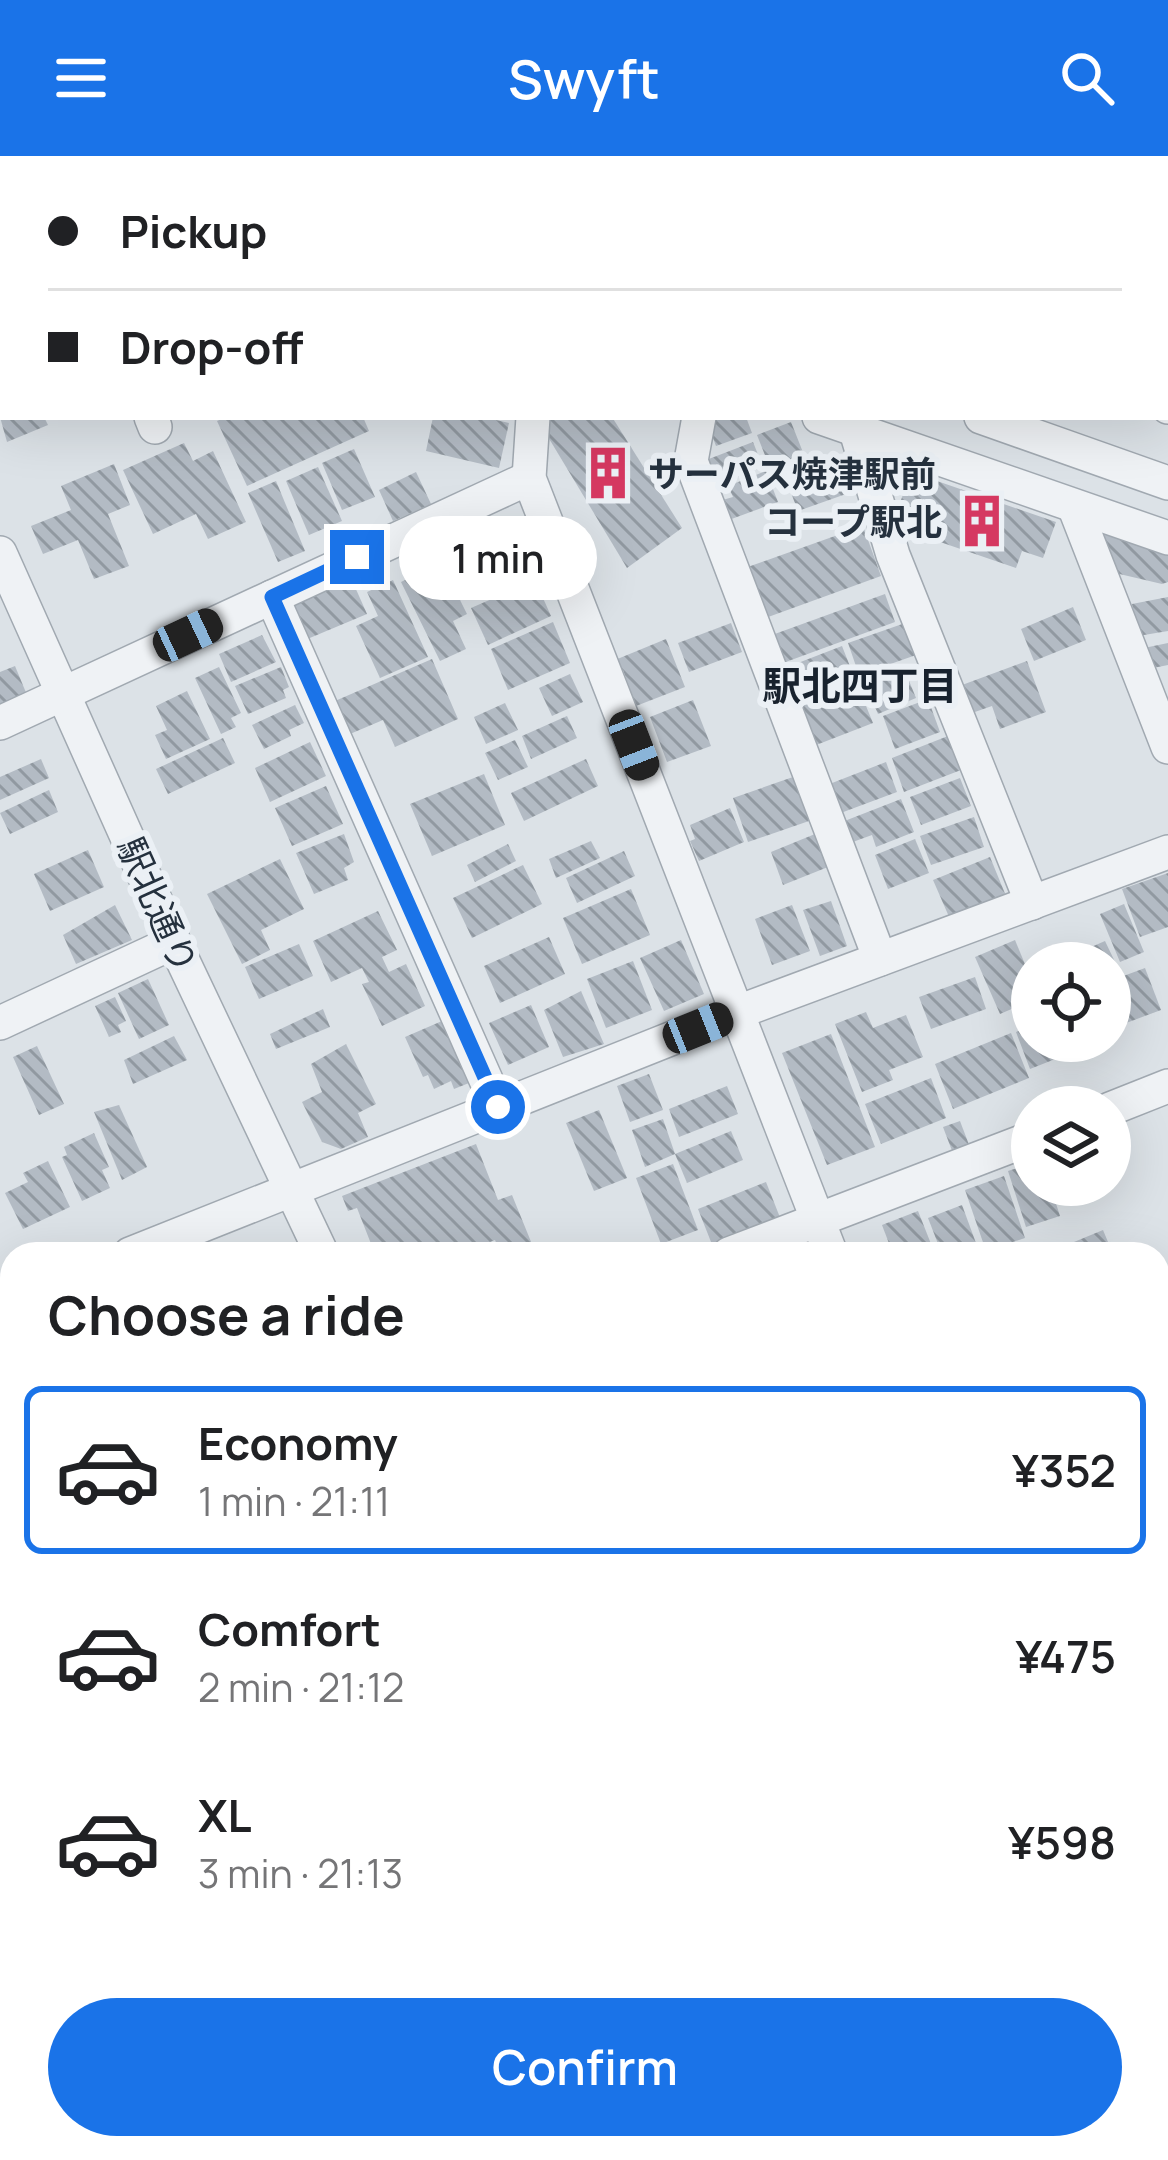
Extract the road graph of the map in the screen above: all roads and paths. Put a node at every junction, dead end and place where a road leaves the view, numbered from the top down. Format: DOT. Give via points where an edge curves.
graph roads {
  1 [pos="533,420"];
  2 [pos="698,420"];
  3 [pos="828,420"];
  4 [pos="990,420"];
  5 [pos="856,430"];
  6 [pos="529,478"];
  7 [pos="1168,483"];
  8 [pos="1074,506"];
  9 [pos="1168,538"];
  10 [pos="0,553"];
  11 [pos="272,597"];
  12 [pos="64,693"];
  13 [pos="0,723"];
  14 [pos="1168,747"];
  15 [pos="1168,852"];
  16 [pos="1031,903"];
  17 [pos="174,942"];
  18 [pos="880,959"];
  19 [pos="738,1012"];
  20 [pos="0,1023"];
  21 [pos="1168,1086"];
  22 [pos="1131,1100"];
  23 [pos="498,1107"];
  24 [pos="1011,1146"];
  25 [pos="293,1188"];
  26 [pos="820,1219"];
  27 [pos="160,1242"];
  28 [pos="317,1242"];
  29 [pos="760,1242"];
  30 [pos="827,1242"];
  1 -- 6 [label="street"];
  2 -- 18 [label="street" via="691,461"];
  3 -- 5 [label="street"];
  4 -- 7 [label="street"];
  5 -- 8 [label="street"];
  5 -- 16 [label="street" via="893,555"];
  6 -- 11 [label="street"];
  6 -- 19 [label="street"];
  8 -- 9 [label="street"];
  8 -- 14 [label="street"];
  10 -- 12 [label="street, 駅北通り"];
  11 -- 12 [label="street"];
  11 -- 23 [label="street"];
  12 -- 13 [label="street"];
  12 -- 17 [label="street, 駅北通り"];
  15 -- 16 [label="street"];
  16 -- 18 [label="street"];
  17 -- 20 [label="street"];
  17 -- 25 [label="street, 駅北通り"];
  18 -- 19 [label="street"];
  19 -- 23 [label="street"];
  19 -- 26 [label="street"];
  21 -- 22 [label="street"];
  23 -- 25 [label="street"];
  24 -- 26 [label="street"];
  25 -- 27 [label="street"];
  25 -- 28 [label="street, 駅北通り"];
  26 -- 29 [label="street"];
  26 -- 30 [label="street"];
}
